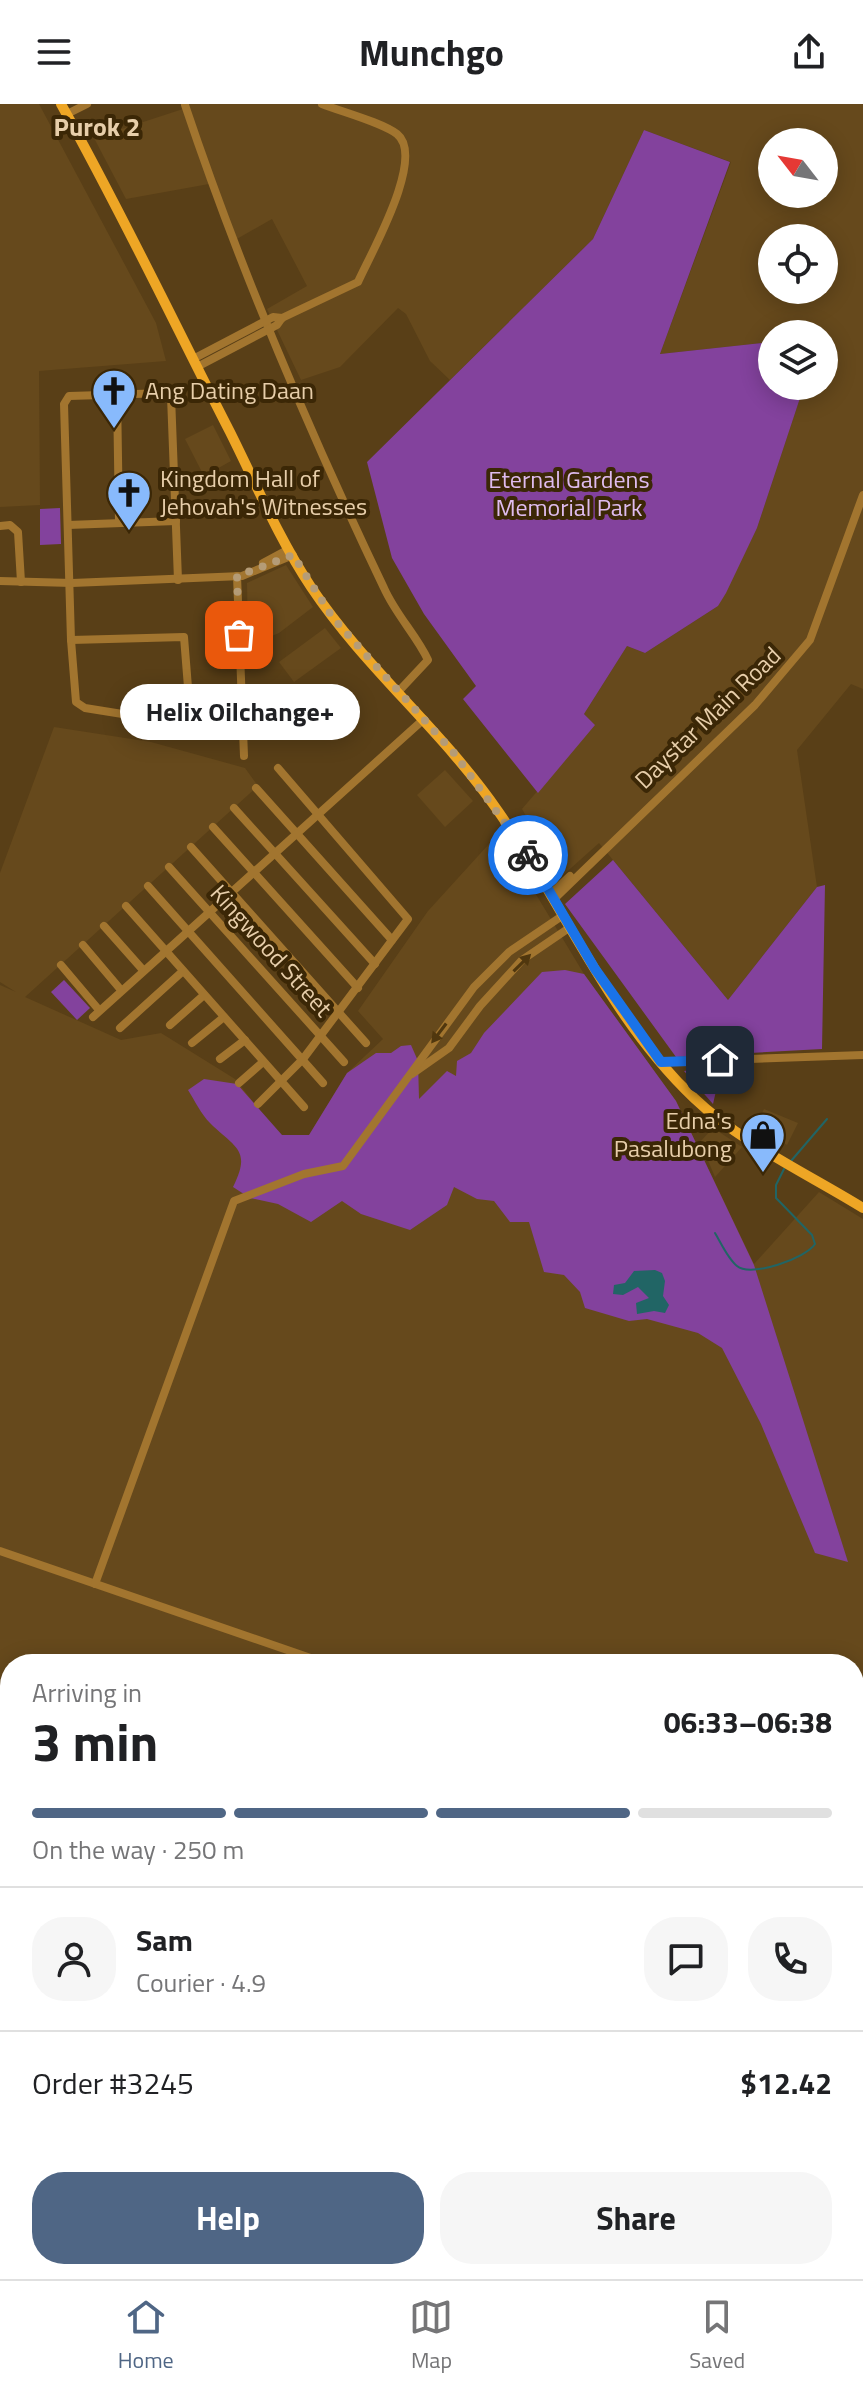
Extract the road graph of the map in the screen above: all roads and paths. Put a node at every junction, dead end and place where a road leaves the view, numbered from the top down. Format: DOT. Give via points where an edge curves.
graph roads {
  1 [pos="87,104"];
  2 [pos="322,104"];
  3 [pos="185,105"];
  4 [pos="341,108"];
  5 [pos="64,109"];
  6 [pos="269,325"];
  7 [pos="195,363"];
  8 [pos="117,394"];
  9 [pos="863,495"];
  10 [pos="119,521"];
  11 [pos="176,521"];
  12 [pos="68,525"];
  13 [pos="0,526"];
  14 [pos="291,552"];
  15 [pos="242,575"];
  16 [pos="178,580"];
  17 [pos="0,581"];
  18 [pos="21,582"];
  19 [pos="72,583"];
  20 [pos="71,640"];
  21 [pos="398,692"];
  22 [pos="424,719"];
  23 [pos="191,725"];
  24 [pos="243,725"];
  25 [pos="244,756"];
  26 [pos="278,768"];
  27 [pos="256,788"];
  28 [pos="234,808"];
  29 [pos="317,812"];
  30 [pos="213,827"];
  31 [pos="295,832"];
  32 [pos="191,847"];
  33 [pos="274,852"];
  34 [pos="169,867"];
  35 [pos="252,871"];
  36 [pos="148,886"];
  37 [pos="230,891"];
  38 [pos="551,898"];
  39 [pos="126,906"];
  40 [pos="209,911"];
  41 [pos="562,916"];
  42 [pos="104,926"];
  43 [pos="569,928"];
  44 [pos="187,931"];
  45 [pos="392,940"];
  46 [pos="83,945"];
  47 [pos="165,950"];
  48 [pos="375,964"];
  49 [pos="61,965"];
  50 [pos="143,970"];
  51 [pos="183,971"];
  52 [pos="358,988"];
  53 [pos="121,990"];
  54 [pos="204,995"];
  55 [pos="339,1011"];
  56 [pos="224,1017"];
  57 [pos="170,1025"];
  58 [pos="120,1028"];
  59 [pos="320,1035"];
  60 [pos="245,1040"];
  61 [pos="192,1043"];
  62 [pos="366,1043"];
  63 [pos="863,1055"];
  64 [pos="220,1059"];
  65 [pos="303,1059"];
  66 [pos="263,1062"];
  67 [pos="344,1062"];
  68 [pos="661,1062"];
  69 [pos="405,1079"];
  70 [pos="281,1081"];
  71 [pos="239,1083"];
  72 [pos="323,1083"];
  73 [pos="258,1104"];
  74 [pos="304,1107"];
  75 [pos="863,1208"];
  76 [pos="0,1551"];
  77 [pos="95,1584"];
  78 [pos="299,1654"];
  1 -- 5 [label="street"];
  2 -- 4 [label="street"];
  3 -- 6 [label="street" via="219,206"];
  4 -- 6 [label="street" via="396,134 406,146 407,170 358,282"];
  5 -- 7 [label="main road"];
  6 -- 7 [label="street"];
  6 -- 21 [label="street" via="398,618 428,660"];
  7 -- 14 [label="main road"];
  8 -- 10 [label="street"];
  8 -- 11 [label="street" via="171,396"];
  8 -- 12 [label="street" via="69,396 65,401"];
  9 -- 38 [label="street, Daystar Main Road" via="801,655"];
  10 -- 11 [label="street"];
  10 -- 12 [label="street"];
  11 -- 16 [label="street"];
  12 -- 19 [label="street"];
  13 -- 18 [label="street" via="10,525 18,532"];
  14 -- 15 [label="street"];
  14 -- 21 [label="main road" via="333,618"];
  15 -- 16 [label="street"];
  15 -- 24 [label="street"];
  16 -- 19 [label="street"];
  17 -- 18 [label="street"];
  18 -- 19 [label="street"];
  19 -- 20 [label="street"];
  20 -- 23 [label="street" via="79,704"];
  20 -- 23 [label="street" via="184,637"];
  21 -- 22 [label="main road"];
  22 -- 29 [label="street"];
  22 -- 38 [label="main road" via="498,810"];
  23 -- 24 [label="street"];
  24 -- 25 [label="street"];
  26 -- 29 [label="street"];
  27 -- 31 [label="street"];
  28 -- 33 [label="street"];
  29 -- 31 [label="street"];
  29 -- 45 [label="street" via="407,914"];
  30 -- 35 [label="street"];
  31 -- 33 [label="street"];
  31 -- 45 [label="street"];
  32 -- 37 [label="street"];
  33 -- 35 [label="street"];
  33 -- 48 [label="street"];
  34 -- 40 [label="street, Kingwood Street"];
  35 -- 37 [label="street"];
  35 -- 52 [label="street"];
  36 -- 44 [label="street"];
  37 -- 40 [label="street"];
  37 -- 55 [label="street"];
  38 -- 41 [label="main road"];
  39 -- 47 [label="street"];
  40 -- 44 [label="street"];
  40 -- 59 [label="street, Kingwood Street"];
  41 -- 43 [label="main road"];
  41 -- 69 [label="street, one-way" via="509,952 474,987"];
  42 -- 50 [label="street"];
  43 -- 68 [label="main road"];
  69 -- 43 [label="street, one-way" via="449,1048 522,960"];
  44 -- 47 [label="street"];
  44 -- 65 [label="street"];
  45 -- 48 [label="street"];
  46 -- 53 [label="street"];
  47 -- 50 [label="street"];
  47 -- 51 [label="street"];
  48 -- 52 [label="street"];
  49 -- 53 [label="street" via="96,1013"];
  50 -- 53 [label="street"];
  51 -- 54 [label="street"];
  51 -- 58 [label="street"];
  52 -- 55 [label="street"];
  54 -- 56 [label="street"];
  54 -- 57 [label="street"];
  55 -- 59 [label="street"];
  55 -- 62 [label="street"];
  56 -- 60 [label="street"];
  56 -- 61 [label="street"];
  59 -- 65 [label="street"];
  59 -- 67 [label="street, Kingwood Street"];
  60 -- 64 [label="street"];
  60 -- 66 [label="street"];
  63 -- 68 [label="street"];
  65 -- 70 [label="street"];
  65 -- 72 [label="street"];
  66 -- 70 [label="street"];
  66 -- 71 [label="street"];
  68 -- 75 [label="main road" via="697,1101"];
  69 -- 77 [label="street" via="343,1166 304,1174 234,1201"];
  70 -- 73 [label="street"];
  70 -- 74 [label="street"];
  76 -- 77 [label="street"];
  77 -- 78 [label="street"];
}
